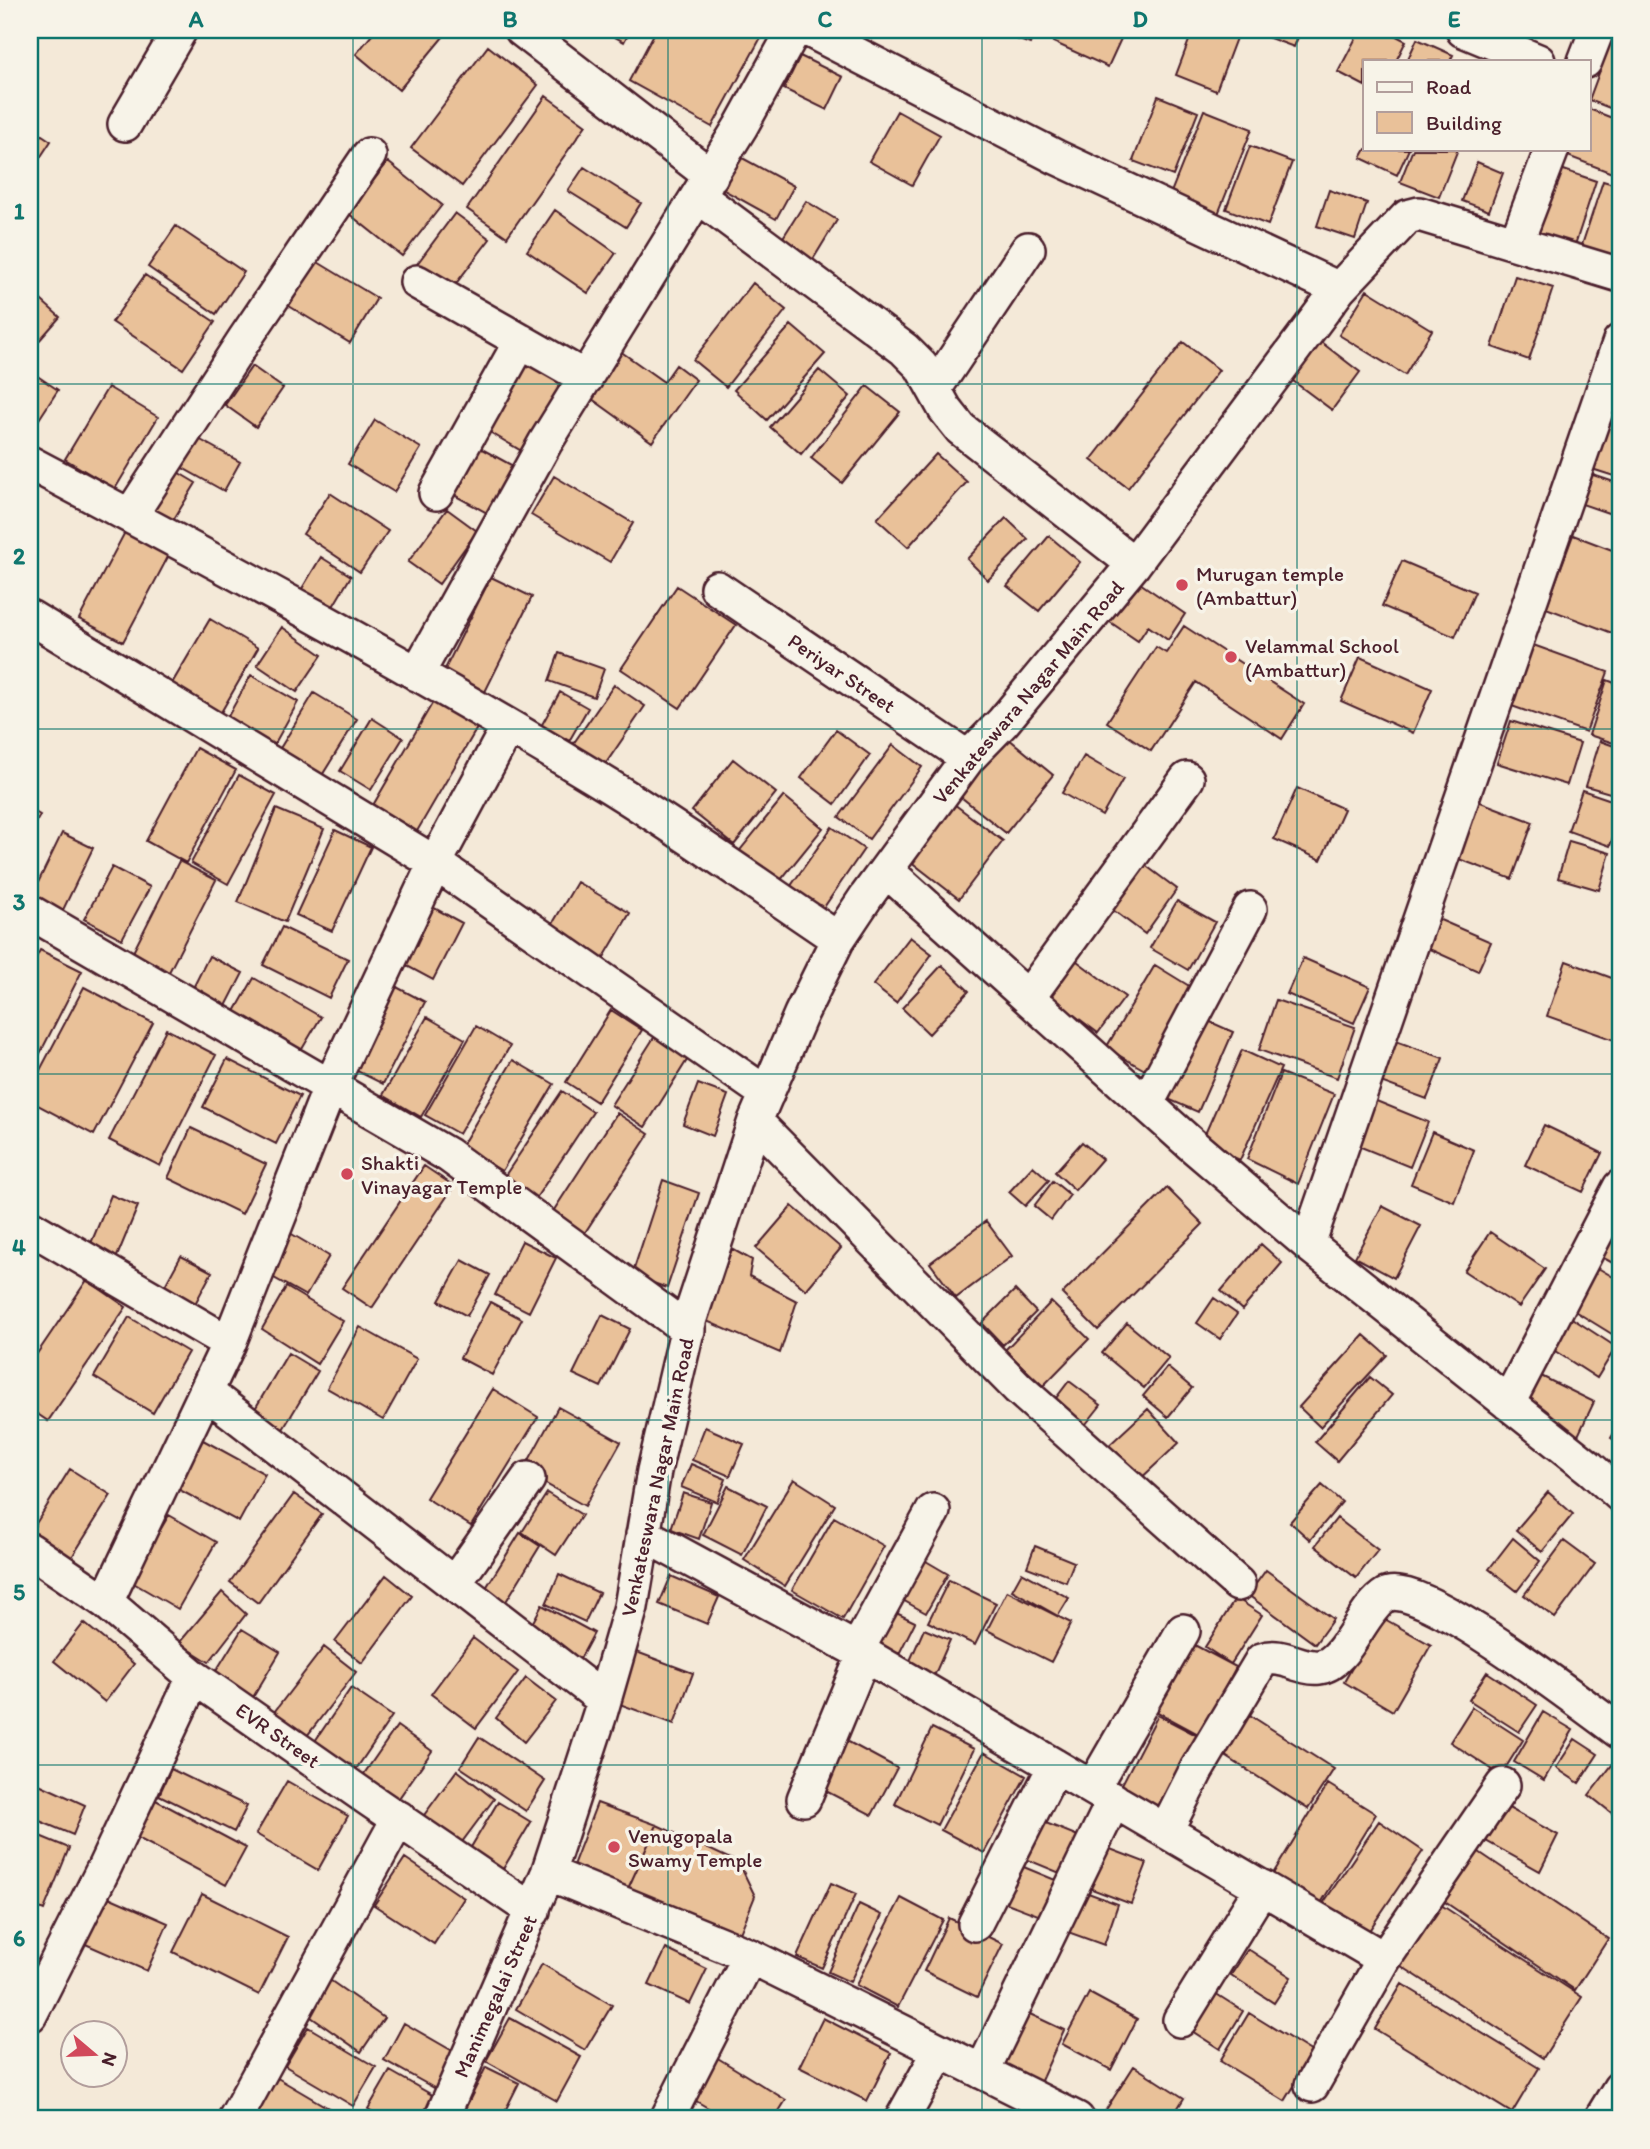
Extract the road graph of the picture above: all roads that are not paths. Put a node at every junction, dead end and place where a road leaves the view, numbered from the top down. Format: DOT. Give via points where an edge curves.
graph roads {
  1 [pos="180,30"];
  2 [pos="794,30"];
  3 [pos="809,30"];
  4 [pos="1463,30"];
  5 [pos="1597,30"];
  6 [pos="541,35"];
  7 [pos="1536,60"];
  8 [pos="1585,60"];
  9 [pos="125,124"];
  10 [pos="1552,150"];
  11 [pos="369,155"];
  12 [pos="704,186"];
  13 [pos="1516,243"];
  14 [pos="1028,249"];
  15 [pos="1620,275"];
  16 [pos="417,282"];
  17 [pos="1339,289"];
  18 [pos="521,341"];
  19 [pos="1620,341"];
  20 [pos="586,378"];
  21 [pos="935,388"];
  22 [pos="30,463"];
  23 [pos="436,493"];
  24 [pos="130,516"];
  25 [pos="1134,564"];
  26 [pos="717,588"];
  27 [pos="30,617"];
  28 [pos="417,674"];
  29 [pos="508,727"];
  30 [pos="968,758"];
  31 [pos="1187,779"];
  32 [pos="435,863"];
  33 [pos="887,871"];
  34 [pos="1250,909"];
  35 [pos="30,912"];
  36 [pos="838,939"];
  37 [pos="1029,996"];
  38 [pos="331,1085"];
  39 [pos="1147,1104"];
  40 [pos="761,1108"];
  41 [pos="1620,1187"];
  42 [pos="30,1227"];
  43 [pos="1308,1244"];
  44 [pos="688,1330"];
  45 [pos="229,1343"];
  46 [pos="206,1392"];
  47 [pos="1508,1403"];
  48 [pos="528,1479"];
  49 [pos="1620,1495"];
  50 [pos="933,1511"];
  51 [pos="643,1534"];
  52 [pos="30,1550"];
  53 [pos="454,1584"];
  54 [pos="1238,1584"];
  55 [pos="106,1602"];
  56 [pos="1183,1630"];
  57 [pos="860,1652"];
  58 [pos="194,1677"];
  59 [pos="604,1700"];
  60 [pos="1620,1732"];
  61 [pos="1055,1766"];
  62 [pos="1503,1786"];
  63 [pos="1104,1794"];
  64 [pos="804,1799"];
  65 [pos="399,1818"];
  66 [pos="1166,1830"];
  67 [pos="548,1872"];
  68 [pos="1262,1887"];
  69 [pos="533,1910"];
  70 [pos="975,1924"];
  71 [pos="750,1956"];
  72 [pos="1384,1959"];
  73 [pos="30,2015"];
  74 [pos="1180,2020"];
  75 [pos="940,2051"];
  76 [pos="982,2071"];
  77 [pos="1312,2085"];
  78 [pos="1620,2088"];
  79 [pos="236,2119"];
  80 [pos="441,2119"];
  81 [pos="667,2119"];
  82 [pos="902,2119"];
  83 [pos="1077,2119"];
  84 [pos="1601,2119"];
  1 -- 9 [label="street"];
  2 -- 12 [label="street"];
  3 -- 17 [label="street" via="1056,157"];
  4 -- 7 [label="street"];
  5 -- 8 [label="street"];
  6 -- 12 [label="street"];
  10 -- 13 [label="street"];
  11 -- 24 [label="street"];
  12 -- 20 [label="street"];
  12 -- 21 [label="street" via="904,349"];
  13 -- 15 [label="street"];
  13 -- 17 [label="street, Venkateswara Nagar Main Road" via="1419,214 1407,217"];
  14 -- 21 [label="street"];
  16 -- 18 [label="street"];
  17 -- 25 [label="street, Venkateswara Nagar Main Road"];
  18 -- 20 [label="street"];
  18 -- 23 [label="street"];
  19 -- 43 [label="street"];
  20 -- 28 [label="street"];
  21 -- 25 [label="street" via="961,429"];
  22 -- 24 [label="street"];
  24 -- 28 [label="street"];
  25 -- 30 [label="street, Venkateswara Nagar Main Road"];
  26 -- 30 [label="street, Periyar Street"];
  27 -- 32 [label="street"];
  28 -- 29 [label="street"];
  29 -- 32 [label="street"];
  29 -- 36 [label="street" via="610,787"];
  30 -- 33 [label="street, Venkateswara Nagar Main Road"];
  31 -- 37 [label="street"];
  32 -- 38 [label="street"];
  32 -- 40 [label="street"];
  33 -- 36 [label="street, Venkateswara Nagar Main Road"];
  33 -- 37 [label="street"];
  34 -- 39 [label="street"];
  35 -- 38 [label="street"];
  36 -- 40 [label="street, Venkateswara Nagar Main Road"];
  37 -- 39 [label="street"];
  38 -- 44 [label="street" via="448,1155"];
  38 -- 45 [label="street"];
  39 -- 43 [label="street"];
  40 -- 44 [label="street, Venkateswara Nagar Main Road"];
  40 -- 54 [label="street" via="1018,1388"];
  41 -- 47 [label="street"];
  42 -- 45 [label="street"];
  43 -- 47 [label="street"];
  44 -- 51 [label="street, Venkateswara Nagar Main Road"];
  45 -- 46 [label="street"];
  46 -- 53 [label="street"];
  46 -- 55 [label="street"];
  47 -- 49 [label="street"];
  48 -- 53 [label="street"];
  50 -- 57 [label="street"];
  51 -- 57 [label="street"];
  51 -- 59 [label="street, Venkateswara Nagar Main Road" via="631,1607"];
  52 -- 55 [label="street, EVR Street"];
  53 -- 59 [label="street"];
  55 -- 58 [label="street, EVR Street"];
  56 -- 63 [label="street"];
  57 -- 61 [label="street"];
  57 -- 64 [label="street"];
  58 -- 65 [label="street, EVR Street"];
  58 -- 73 [label="street"];
  59 -- 67 [label="street, Venkateswara Nagar Main Road"];
  60 -- 66 [label="street" via="1482,1632 1410,1594 1390,1593 1375,1603 1336,1659 1319,1667 1284,1658 1262,1660"];
  61 -- 63 [label="street"];
  61 -- 70 [label="street"];
  62 -- 72 [label="street"];
  63 -- 66 [label="street"];
  63 -- 76 [label="street"];
  65 -- 69 [label="street, EVR Street"];
  65 -- 79 [label="street"];
  66 -- 68 [label="street"];
  67 -- 69 [label="street, Manimegalai Street"];
  67 -- 71 [label="street"];
  68 -- 72 [label="street"];
  68 -- 74 [label="street"];
  69 -- 80 [label="street, Manimegalai Street"];
  71 -- 75 [label="street"];
  71 -- 81 [label="street"];
  72 -- 77 [label="street"];
  75 -- 76 [label="street"];
  75 -- 82 [label="street"];
  76 -- 83 [label="street"];
  78 -- 84 [label="street"];
}
